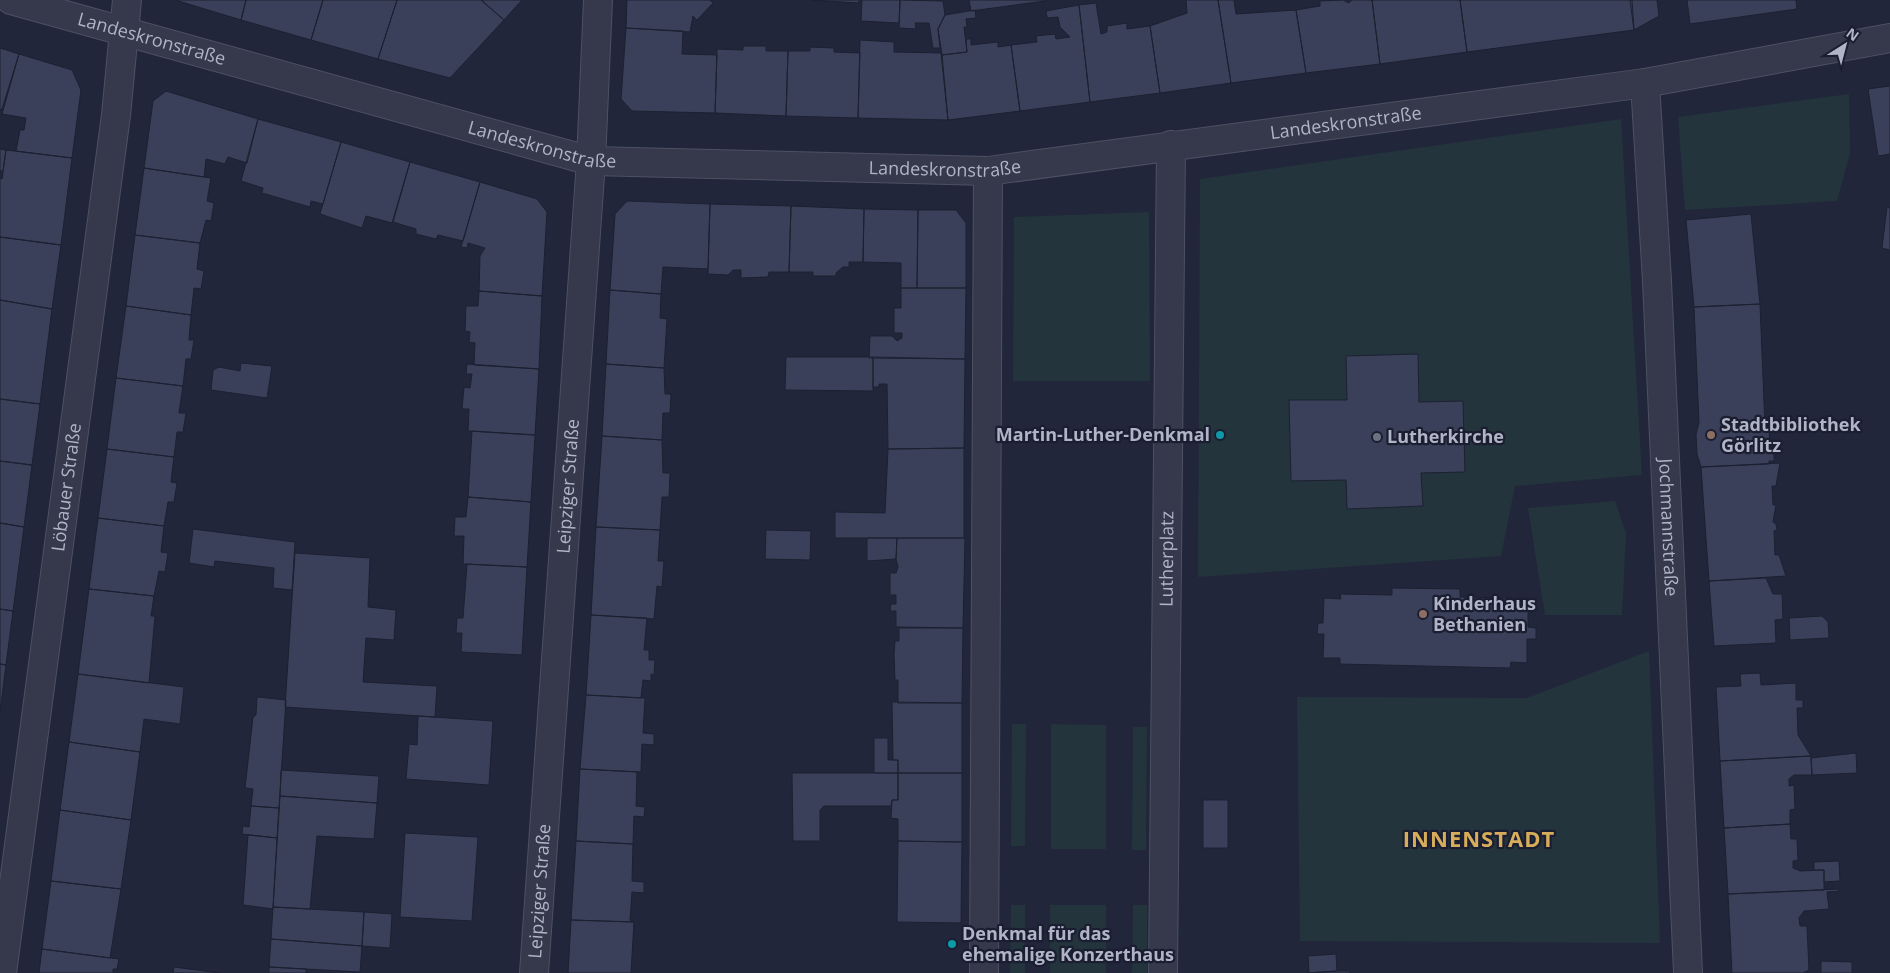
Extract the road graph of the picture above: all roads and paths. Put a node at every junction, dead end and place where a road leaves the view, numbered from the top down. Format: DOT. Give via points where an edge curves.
graph roads {
  1 [pos="11,0"];
  2 [pos="127,0"];
  3 [pos="598,0"];
  4 [pos="124,31"];
  5 [pos="1890,38"];
  6 [pos="1645,83"];
  7 [pos="1171,146"];
  8 [pos="591,161"];
  9 [pos="988,171"];
  10 [pos="2,973"];
  11 [pos="534,973"];
  12 [pos="984,973"];
  13 [pos="1163,973"];
  14 [pos="1688,973"];
  1 -- 4 [label="street, Landeskronstraße"];
  2 -- 4 [label="street, Löbauer Straße"];
  3 -- 8 [label="street, Leipziger Straße"];
  4 -- 8 [label="street, Landeskronstraße"];
  4 -- 10 [label="street, Löbauer Straße" via="116,115"];
  5 -- 6 [label="street, Landeskronstraße"];
  6 -- 7 [label="street, Landeskronstraße"];
  6 -- 14 [label="street, Jochmannstraße" via="1658,281"];
  7 -- 9 [label="street, Landeskronstraße"];
  7 -- 13 [label="street, Lutherplatz"];
  8 -- 9 [label="street, Landeskronstraße"];
  8 -- 11 [label="street, Leipziger Straße"];
  9 -- 12 [label="street"];
}
